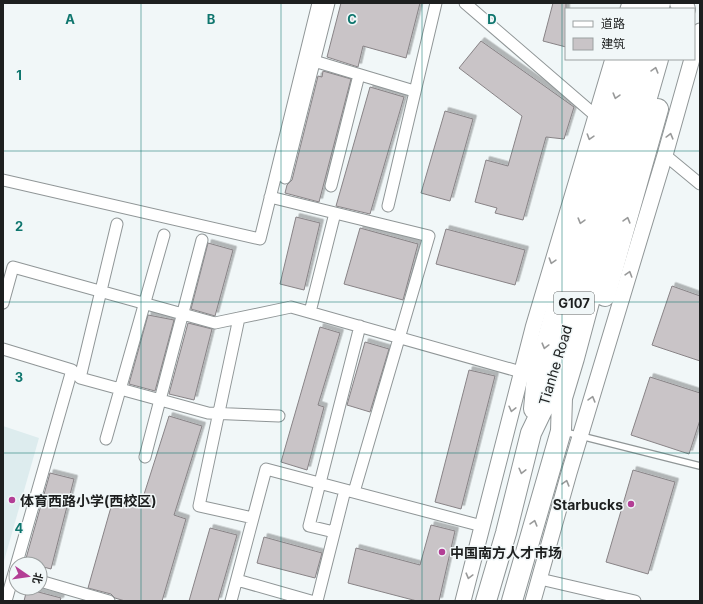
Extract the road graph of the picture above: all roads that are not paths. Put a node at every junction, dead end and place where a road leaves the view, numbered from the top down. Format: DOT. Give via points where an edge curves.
graph roads {
  1 [pos="318,3"];
  2 [pos="329,3"];
  3 [pos="436,3"];
  4 [pos="465,3"];
  5 [pos="700,31"];
  6 [pos="695,48"];
  7 [pos="613,60"];
  8 [pos="628,60"];
  9 [pos="644,60"];
  10 [pos="658,60"];
  11 [pos="672,60"];
  12 [pos="692,60"];
  13 [pos="314,61"];
  14 [pos="359,74"];
  15 [pos="414,91"];
  16 [pos="596,116"];
  17 [pos="665,155"];
  18 [pos="618,173"];
  19 [pos="286,178"];
  20 [pos="3,180"];
  21 [pos="700,184"];
  22 [pos="331,186"];
  23 [pos="270,197"];
  24 [pos="388,206"];
  25 [pos="335,213"];
  26 [pos="117,224"];
  27 [pos="164,235"];
  28 [pos="202,240"];
  29 [pos="3,303"];
  30 [pos="310,312"];
  31 [pos="239,318"];
  32 [pos="360,326"];
  33 [pos="3,349"];
  34 [pos="529,374"];
  35 [pos="278,416"];
  36 [pos="561,431"];
  37 [pos="531,433"];
  38 [pos="581,436"];
  39 [pos="106,439"];
  40 [pos="145,457"];
  41 [pos="700,466"];
  42 [pos="320,483"];
  43 [pos="350,491"];
  44 [pos="254,518"];
  45 [pos="482,526"];
  46 [pos="334,532"];
  47 [pos="16,556"];
  48 [pos="540,579"];
  49 [pos="237,580"];
  50 [pos="48,583"];
  51 [pos="8,589"];
  52 [pos="6,601"];
  53 [pos="109,601"];
  54 [pos="231,601"];
  55 [pos="311,601"];
  56 [pos="317,601"];
  57 [pos="463,601"];
  58 [pos="486,601"];
  59 [pos="512,601"];
  60 [pos="533,601"];
  61 [pos="635,601"];
  1 -- 23 [label="street"];
  2 -- 13 [label="street"];
  3 -- 15 [label="street"];
  4 -- 16 [label="street"];
  5 -- 6 [label="main road"];
  7 -- 16 [label="main road"];
  8 -- 34 [label="highway, one-way"];
  9 -- 18 [label="highway, Tianhe Road / G107"];
  18 -- 10 [label="highway, Tianhe Road / G107, one-way"];
  36 -- 11 [label="highway, one-way" via="577,392"];
  17 -- 12 [label="main road, one-way"];
  13 -- 14 [label="street"];
  13 -- 19 [label="street"];
  14 -- 15 [label="street"];
  14 -- 22 [label="street"];
  15 -- 24 [label="street"];
  16 -- 34 [label="main road, one-way" via="548,275"];
  17 -- 21 [label="street"];
  38 -- 17 [label="main road, one-way"];
  18 -- 36 [label="highway, Tianhe Road / G107" via="562,398"];
  18 -- 37 [label="highway, Tianhe Road / G107" via="545,404"];
  20 -- 23 [label="street" via="260,239"];
  23 -- 25 [label="street"];
  25 -- 30 [label="street"];
  25 -- 43 [label="street" via="429,236"];
  26 -- 35 [label="street" via="80,378 208,413"];
  27 -- 39 [label="street"];
  28 -- 40 [label="street"];
  29 -- 31 [label="street" via="13,267 215,323"];
  30 -- 31 [label="street" via="291,307"];
  30 -- 32 [label="street"];
  31 -- 44 [label="street" via="199,506"];
  32 -- 34 [label="street"];
  32 -- 42 [label="street"];
  33 -- 47 [label="street" via="72,370"];
  34 -- 37 [label="highway"];
  34 -- 45 [label="main road, one-way"];
  36 -- 38 [label="lane"];
  59 -- 36 [label="highway, Tianhe Road / G107, one-way"];
  37 -- 58 [label="highway, Tianhe Road / G107, one-way"];
  38 -- 41 [label="lane"];
  48 -- 38 [label="main road, one-way"];
  42 -- 43 [label="street"];
  42 -- 44 [label="street" via="266,469"];
  42 -- 46 [label="street" via="309,526"];
  43 -- 45 [label="street"];
  43 -- 46 [label="street"];
  44 -- 49 [label="street"];
  45 -- 57 [label="main road, one-way"];
  46 -- 56 [label="street"];
  48 -- 60 [label="main road"];
  48 -- 61 [label="street"];
  49 -- 54 [label="street"];
  49 -- 55 [label="street"];
  50 -- 53 [label="street"];
  51 -- 52 [label="street"];
}
